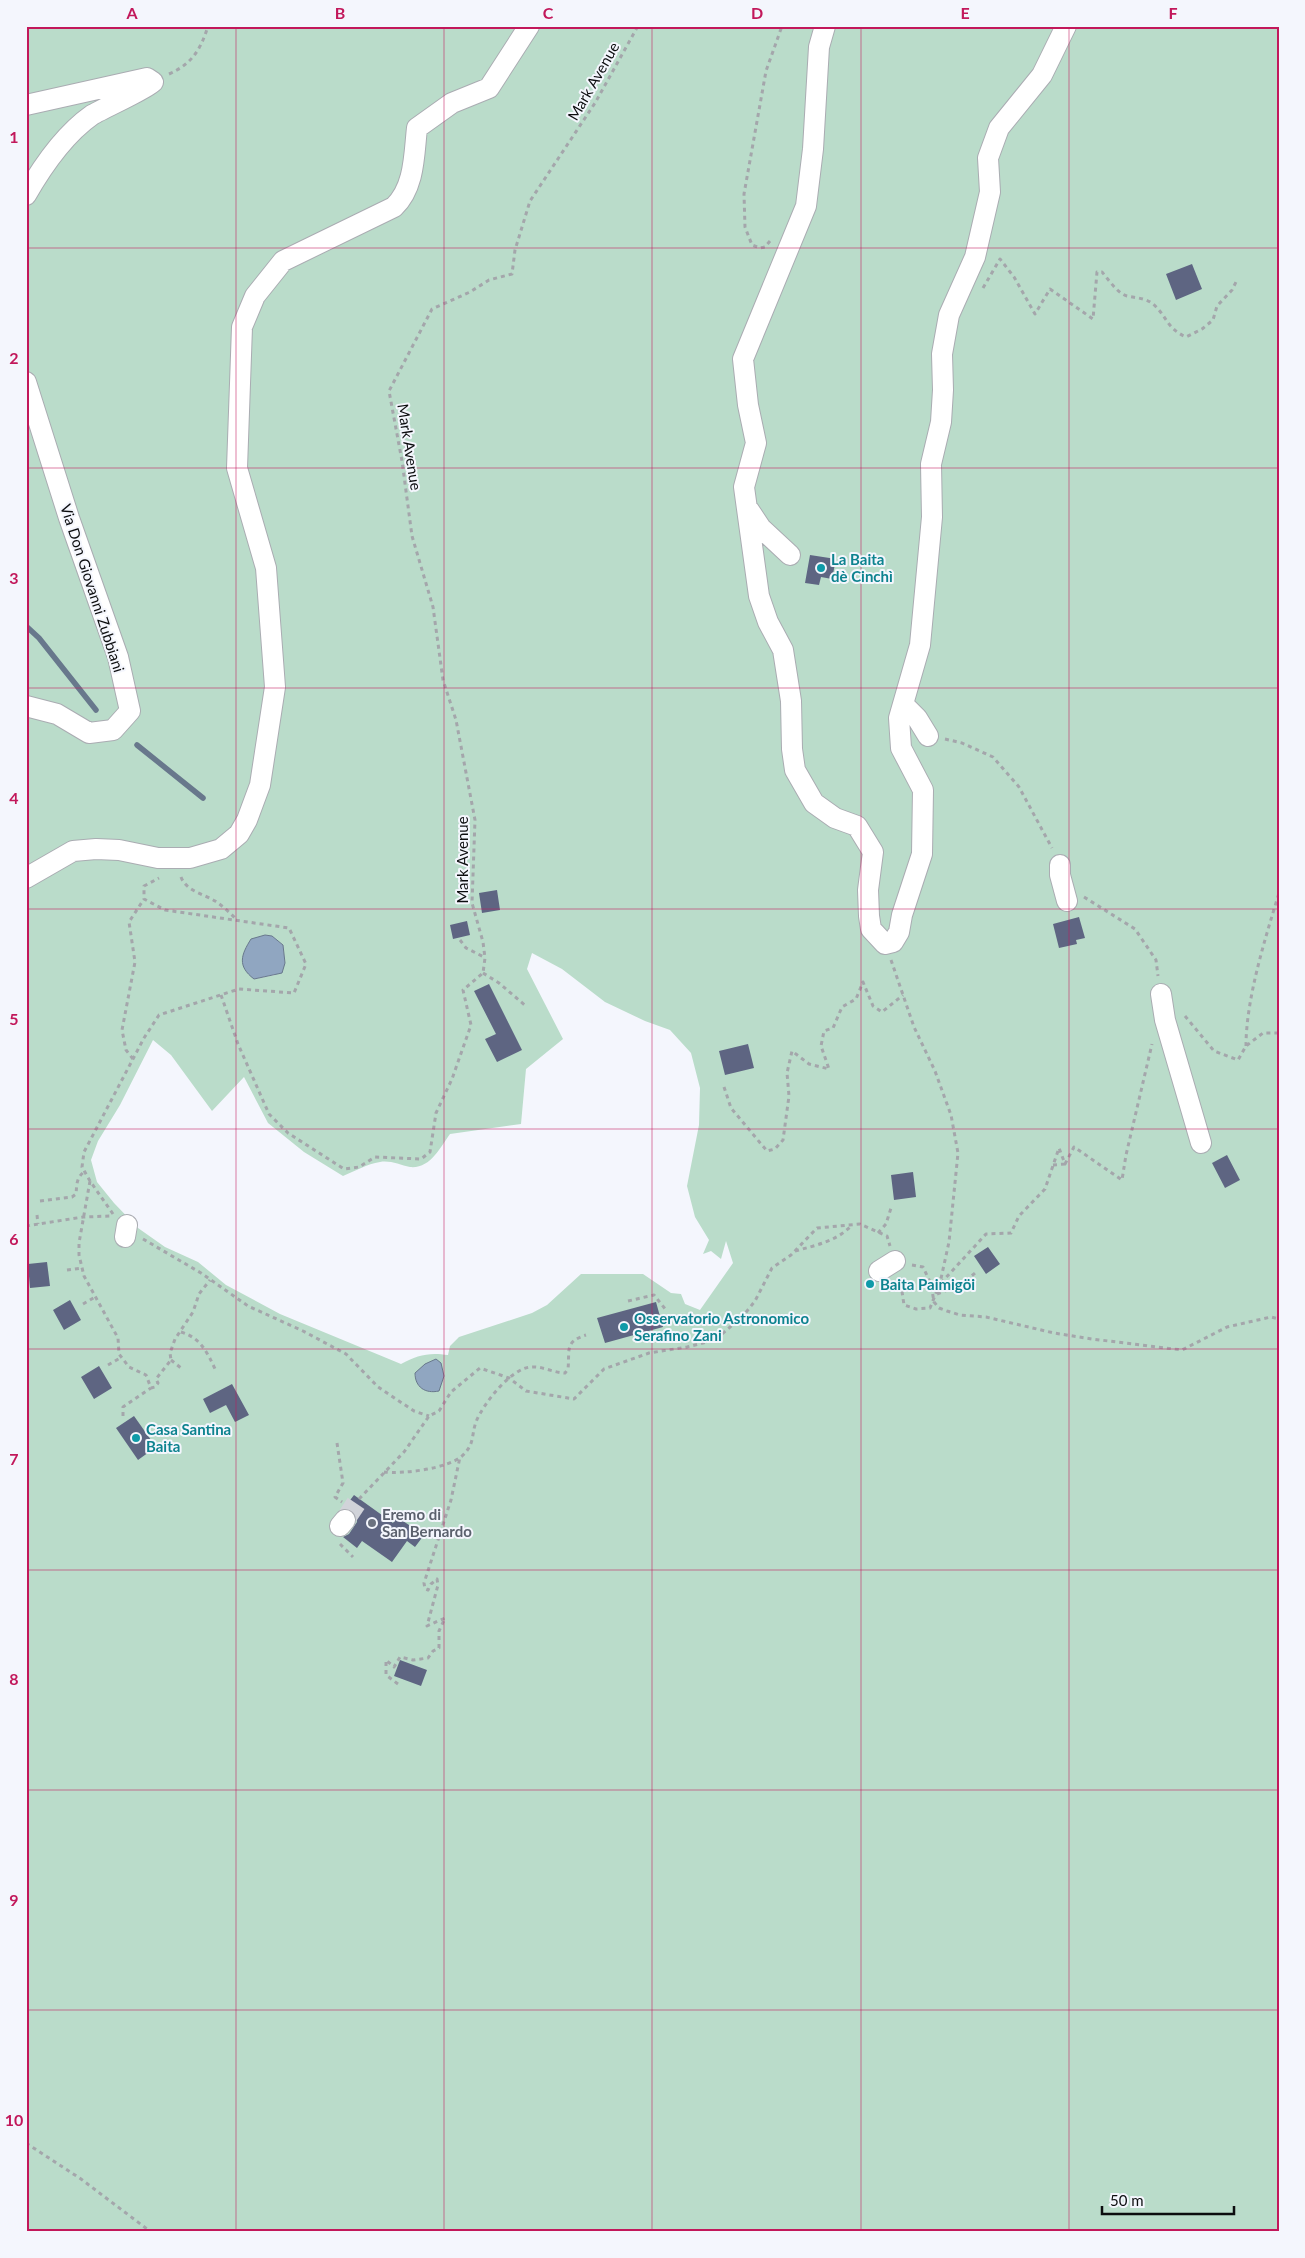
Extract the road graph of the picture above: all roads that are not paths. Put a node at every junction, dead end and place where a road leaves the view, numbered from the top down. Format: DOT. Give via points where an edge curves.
graph roads {
  1 [pos="529,26"];
  2 [pos="825,26"];
  3 [pos="1066,26"];
  4 [pos="26,105"];
  5 [pos="26,196"];
  6 [pos="26,382"];
  7 [pos="748,509"];
  8 [pos="790,555"];
  9 [pos="903,704"];
  10 [pos="26,706"];
  11 [pos="928,736"];
  12 [pos="1060,864"];
  13 [pos="26,878"];
  14 [pos="1066,901"];
  15 [pos="1161,994"];
  16 [pos="1201,1143"];
  1 -- 13 [label="street" via="489,88 452,103 417,128 411,175 400,202 283,261 255,296 242,327 237,468 266,568 275,687 260,785 239,834 221,849 190,858 158,858 119,850 73,851"];
  2 -- 7 [label="street" via="819,47 806,206 743,359 756,443 744,487"];
  3 -- 9 [label="street" via="1042,75 999,128 988,158 990,192 975,257 950,316 942,354 940,422 931,464 932,517 920,645"];
  4 -- 5 [label="street" via="147,78 152,82 91,116 68,136"];
  6 -- 10 [label="street, Via Don Giovanni Zubbiani" via="118,657 130,711 113,730 89,733 57,714"];
  7 -- 8 [label="street" via="761,528"];
  7 -- 9 [label="street" via="759,596 783,650 795,770 814,803 835,818 857,826 873,852 868,890 869,916 871,929 885,944 893,942 899,932 922,854 923,790 901,748 899,718"];
  9 -- 11 [label="street"];
  12 -- 14 [label="street"];
  15 -- 16 [label="street" via="1165,1020"];
}
